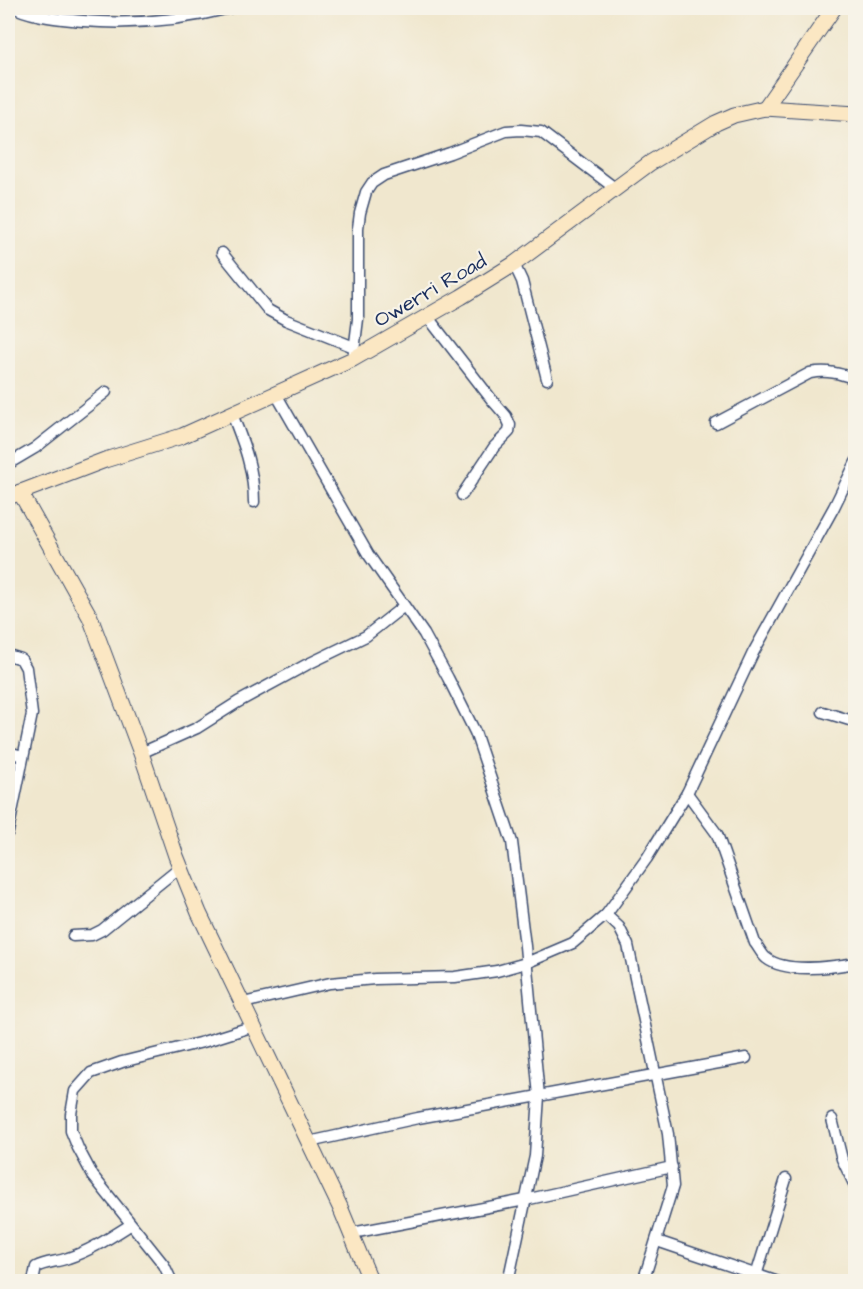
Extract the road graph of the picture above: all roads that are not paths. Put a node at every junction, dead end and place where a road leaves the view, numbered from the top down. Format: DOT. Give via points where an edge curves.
graph roads {
  1 [pos="15,8"];
  2 [pos="230,8"];
  3 [pos="834,8"];
  4 [pos="765,108"];
  5 [pos="855,114"];
  6 [pos="616,189"];
  7 [pos="222,253"];
  8 [pos="514,264"];
  9 [pos="427,316"];
  10 [pos="353,353"];
  11 [pos="547,379"];
  12 [pos="855,379"];
  13 [pos="106,392"];
  14 [pos="276,394"];
  15 [pos="232,414"];
  16 [pos="716,423"];
  17 [pos="855,462"];
  18 [pos="8,464"];
  19 [pos="14,495"];
  20 [pos="462,495"];
  21 [pos="254,502"];
  22 [pos="404,606"];
  23 [pos="8,655"];
  24 [pos="823,712"];
  25 [pos="855,722"];
  26 [pos="8,752"];
  27 [pos="141,753"];
  28 [pos="23,756"];
  29 [pos="687,794"];
  30 [pos="8,832"];
  31 [pos="180,867"];
  32 [pos="606,915"];
  33 [pos="73,936"];
  34 [pos="526,963"];
  35 [pos="855,963"];
  36 [pos="243,1003"];
  37 [pos="254,1026"];
  38 [pos="746,1058"];
  39 [pos="656,1075"];
  40 [pos="539,1096"];
  41 [pos="832,1119"];
  42 [pos="309,1142"];
  43 [pos="672,1167"];
  44 [pos="786,1179"];
  45 [pos="855,1188"];
  46 [pos="525,1200"];
  47 [pos="130,1225"];
  48 [pos="352,1233"];
  49 [pos="657,1241"];
  50 [pos="755,1278"];
  51 [pos="33,1281"];
  52 [pos="172,1281"];
  53 [pos="371,1281"];
  54 [pos="508,1281"];
  55 [pos="643,1281"];
  56 [pos="778,1281"];
  1 -- 2 [label="street" via="53,19 108,23 166,21"];
  3 -- 4 [label="main road"];
  4 -- 5 [label="main road, Owerri Road"];
  4 -- 6 [label="main road, Owerri Road" via="716,123"];
  6 -- 8 [label="main road, Owerri Road"];
  6 -- 10 [label="street" via="541,132 521,130 506,131 384,175 366,192 360,213 358,319"];
  7 -- 10 [label="street" via="268,310"];
  8 -- 9 [label="main road, Owerri Road"];
  8 -- 11 [label="street" via="522,281"];
  9 -- 10 [label="main road, Owerri Road"];
  9 -- 20 [label="street" via="507,416 510,425 509,432 494,447"];
  10 -- 14 [label="main road, Owerri Road"];
  12 -- 16 [label="street" via="824,371 810,374"];
  13 -- 18 [label="street" via="35,448"];
  14 -- 15 [label="main road, Owerri Road"];
  14 -- 22 [label="street" via="368,554"];
  15 -- 19 [label="main road, Owerri Road" via="182,436"];
  15 -- 21 [label="street" via="248,454"];
  17 -- 29 [label="street" via="753,653"];
  19 -- 27 [label="main road" via="90,617"];
  22 -- 27 [label="street" via="366,636 238,702 197,728"];
  22 -- 34 [label="street" via="429,643 475,732 512,842"];
  23 -- 28 [label="street" via="21,659 26,668 32,714"];
  24 -- 25 [label="street"];
  26 -- 28 [label="street"];
  27 -- 31 [label="main road"];
  28 -- 30 [label="street"];
  29 -- 32 [label="street"];
  29 -- 35 [label="street" via="717,834 764,957 791,967"];
  31 -- 33 [label="street" via="102,930"];
  31 -- 36 [label="main road"];
  32 -- 34 [label="street" via="573,943"];
  32 -- 39 [label="street" via="619,927 628,945"];
  34 -- 36 [label="street" via="455,976 330,983"];
  34 -- 40 [label="street"];
  36 -- 37 [label="main road"];
  37 -- 42 [label="main road"];
  37 -- 47 [label="street" via="91,1073 75,1091 71,1113 74,1140 93,1176"];
  38 -- 39 [label="street"];
  39 -- 40 [label="street"];
  39 -- 43 [label="street"];
  40 -- 42 [label="street"];
  40 -- 46 [label="street" via="535,1156"];
  41 -- 45 [label="street" via="842,1160"];
  42 -- 48 [label="main road"];
  43 -- 46 [label="street"];
  43 -- 49 [label="street" via="673,1186"];
  44 -- 50 [label="street"];
  46 -- 48 [label="street"];
  46 -- 54 [label="street"];
  47 -- 51 [label="street" via="87,1250 36,1267"];
  47 -- 52 [label="street" via="164,1265"];
  48 -- 53 [label="main road"];
  49 -- 50 [label="street"];
  49 -- 55 [label="street"];
  50 -- 56 [label="street"];
}
